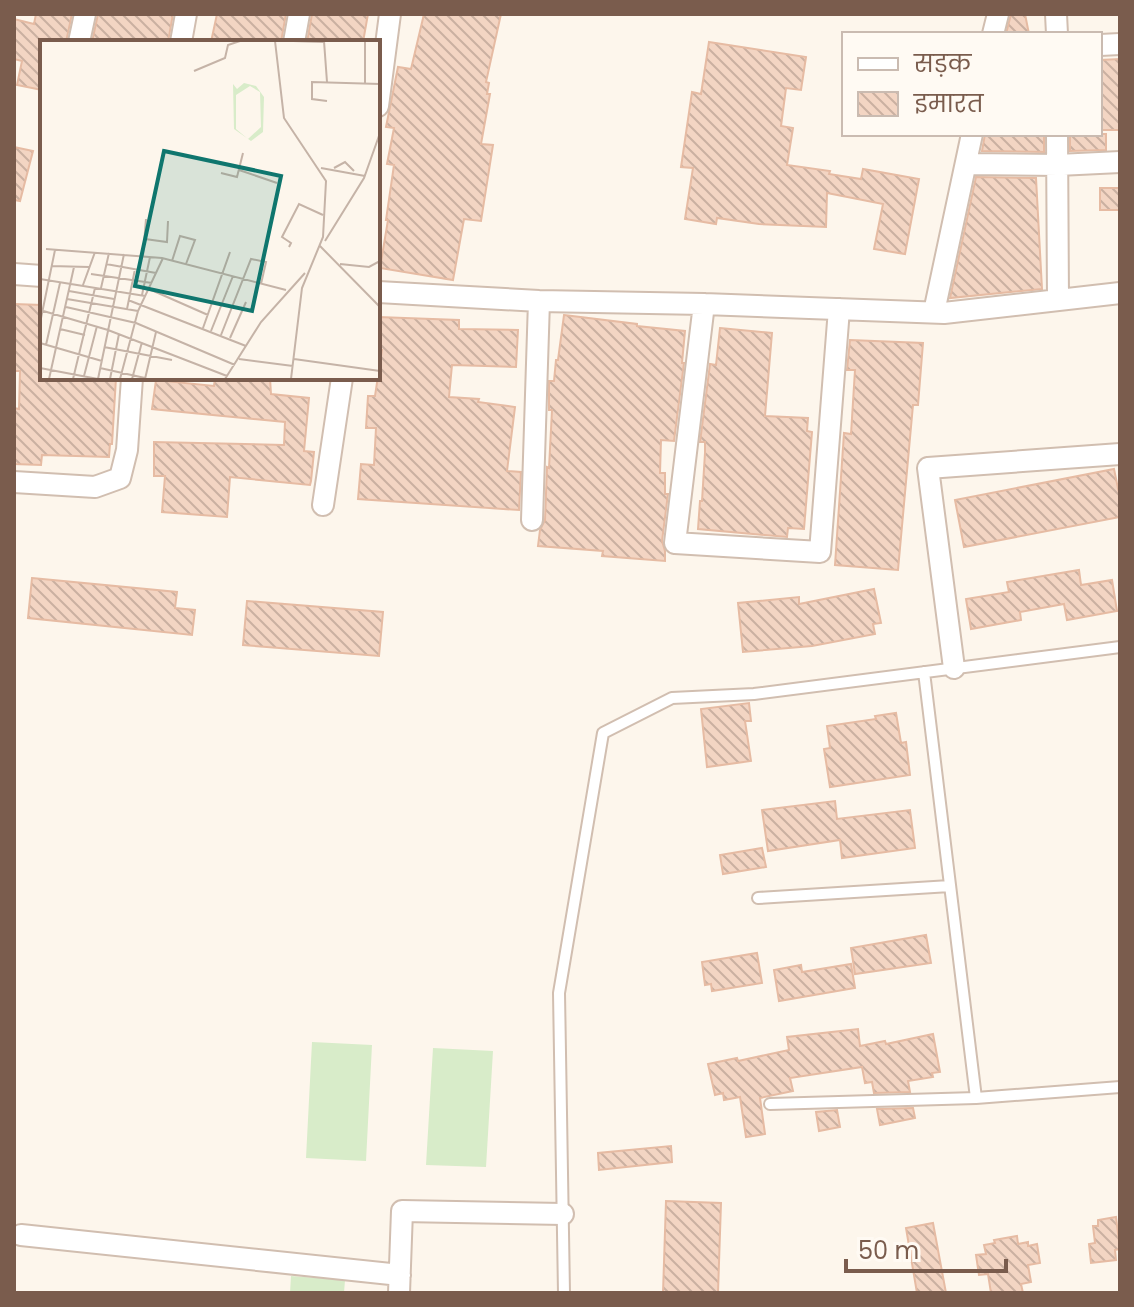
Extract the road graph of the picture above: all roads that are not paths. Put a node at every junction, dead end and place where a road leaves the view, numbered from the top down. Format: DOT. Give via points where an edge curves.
graph roads {
  1 [pos="85,14"];
  2 [pos="186,14"];
  3 [pos="299,14"];
  4 [pos="390,14"];
  5 [pos="79,40"];
  6 [pos="181,40"];
  7 [pos="294,40"];
  8 [pos="380,91"];
  9 [pos="972,136"];
  10 [pos="1057,136"];
  11 [pos="1120,162"];
  12 [pos="966,164"];
  13 [pos="1058,165"];
  14 [pos="14,274"];
  15 [pos="40,276"];
  16 [pos="380,292"];
  17 [pos="1120,297"];
  18 [pos="1058,300"];
  19 [pos="539,301"];
  20 [pos="704,304"];
  21 [pos="839,309"];
  22 [pos="934,312"];
  23 [pos="132,380"];
  24 [pos="342,380"];
  25 [pos="1120,454"];
  26 [pos="14,482"];
  27 [pos="323,505"];
  28 [pos="532,520"];
  29 [pos="1120,647"];
  30 [pos="954,668"];
  31 [pos="924,672"];
  32 [pos="950,886"];
  33 [pos="758,898"];
  34 [pos="1120,1087"];
  35 [pos="976,1098"];
  36 [pos="770,1104"];
  37 [pos="563,1214"];
  38 [pos="21,1235"];
  39 [pos="400,1284"];
  40 [pos="564,1293"];
  1 -- 5 [label="street"];
  2 -- 6 [label="street"];
  3 -- 7 [label="street"];
  4 -- 8 [label="street"];
  9 -- 12 [label="street"];
  10 -- 13 [label="street"];
  11 -- 13 [label="street"];
  12 -- 13 [label="street"];
  12 -- 22 [label="street"];
  13 -- 18 [label="street"];
  14 -- 15 [label="street"];
  16 -- 19 [label="street"];
  17 -- 18 [label="street"];
  18 -- 22 [label="street"];
  19 -- 20 [label="street"];
  19 -- 28 [label="street"];
  20 -- 21 [label="street"];
  20 -- 21 [label="street" via="675,543 820,552"];
  21 -- 22 [label="street"];
  23 -- 26 [label="street" via="120,478 95,487"];
  24 -- 27 [label="street"];
  25 -- 30 [label="street" via="928,468"];
  29 -- 30 [label="lane"];
  30 -- 31 [label="lane"];
  31 -- 32 [label="lane"];
  31 -- 37 [label="lane" via="754,694 672,698 603,733 559,993"];
  32 -- 33 [label="lane"];
  32 -- 35 [label="lane"];
  34 -- 35 [label="lane"];
  35 -- 36 [label="lane"];
  37 -- 39 [label="street" via="402,1211"];
  37 -- 40 [label="lane"];
  38 -- 39 [label="street"];
}
